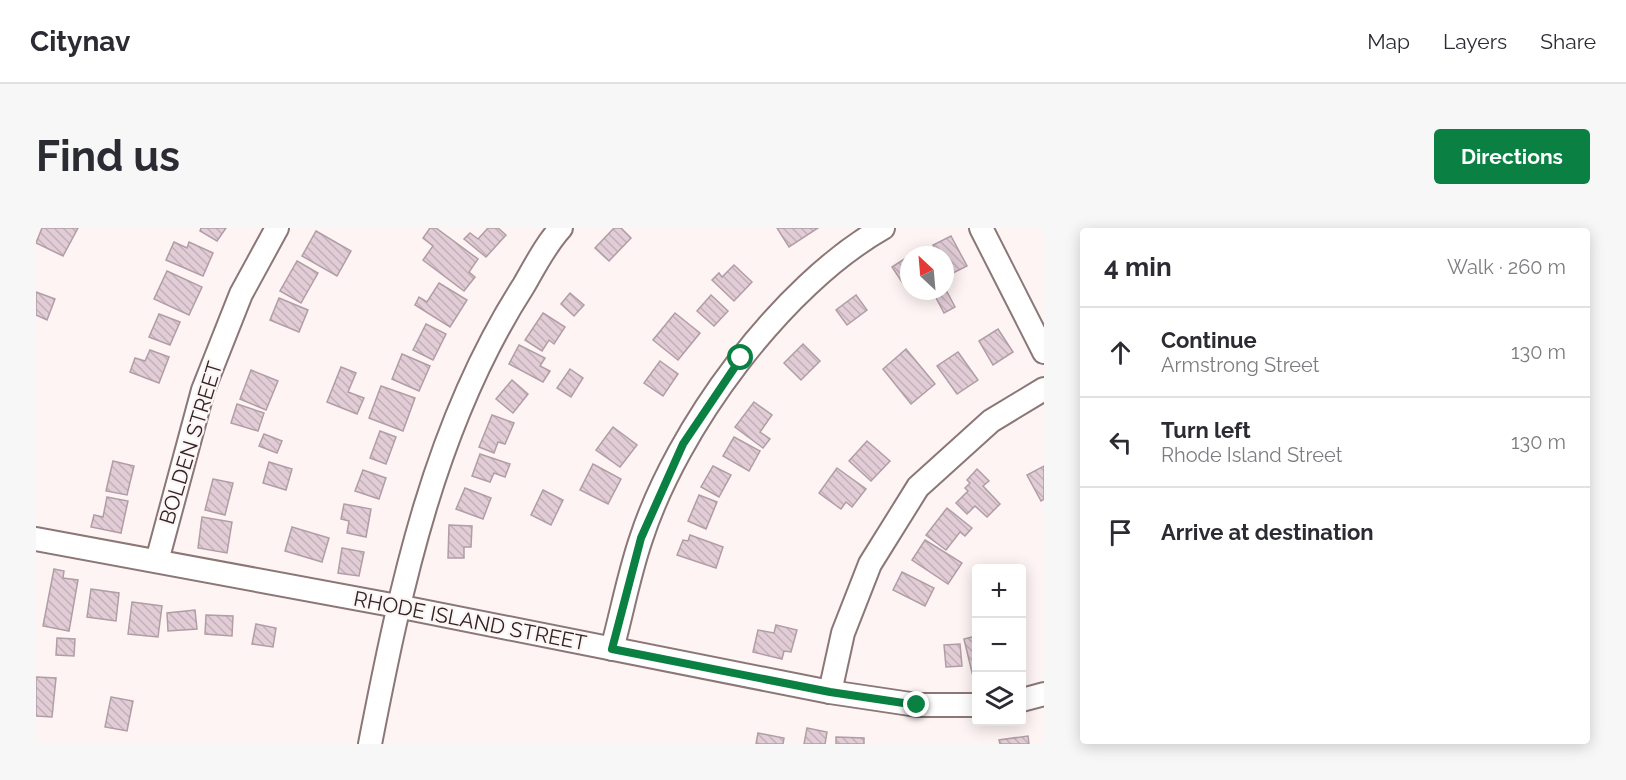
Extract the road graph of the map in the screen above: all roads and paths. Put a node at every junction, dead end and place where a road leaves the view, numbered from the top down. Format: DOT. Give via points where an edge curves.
graph roads {
  1 [pos="277,228"];
  2 [pos="883,228"];
  3 [pos="981,228"];
  4 [pos="557,229"];
  5 [pos="1044,352"];
  6 [pos="1044,389"];
  7 [pos="36,539"];
  8 [pos="157,561"];
  9 [pos="397,606"];
  10 [pos="612,649"];
  11 [pos="830,692"];
  12 [pos="1044,694"];
  13 [pos="1026,699"];
  14 [pos="972,705"];
  15 [pos="370,744"];
  1 -- 8 [label="street, BOLDEN STREET" via="241,294 203,390"];
  2 -- 10 [label="street" via="811,283 741,358 683,444 641,538"];
  3 -- 5 [label="street"];
  4 -- 9 [label="street" via="501,320 450,428"];
  6 -- 11 [label="street" via="991,421 918,487 870,564 843,633"];
  7 -- 8 [label="street, RHODE ISLAND STREET"];
  8 -- 9 [label="street, RHODE ISLAND STREET"];
  9 -- 10 [label="street, RHODE ISLAND STREET"];
  9 -- 15 [label="street"];
  10 -- 11 [label="street, RHODE ISLAND STREET"];
  11 -- 14 [label="street, RHODE ISLAND STREET" via="917,705"];
  12 -- 13 [label="street"];
}
